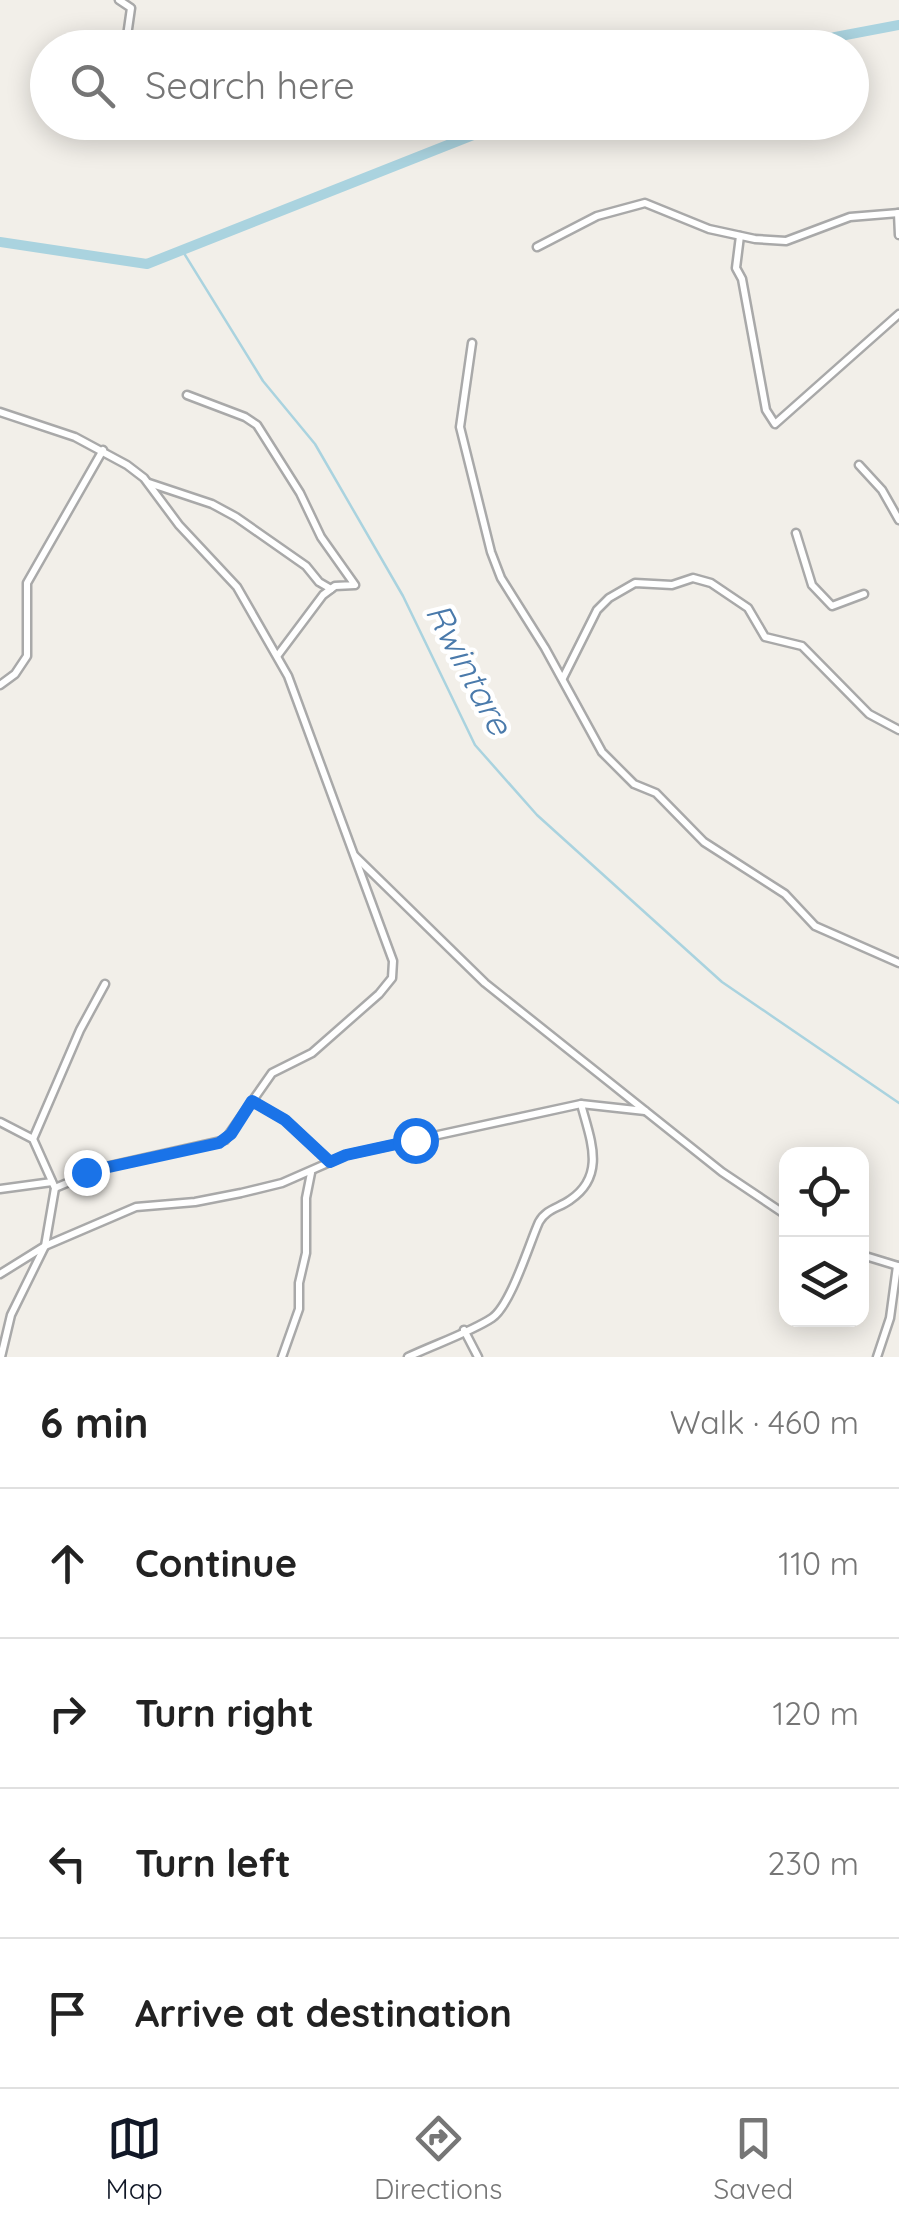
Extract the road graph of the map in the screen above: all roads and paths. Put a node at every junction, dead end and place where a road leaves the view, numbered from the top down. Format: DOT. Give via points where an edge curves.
graph roads {
  1 [pos="119,0"];
  2 [pos="128,30"];
  3 [pos="898,213"];
  4 [pos="740,236"];
  5 [pos="899,236"];
  6 [pos="537,247"];
  7 [pos="899,314"];
  8 [pos="472,343"];
  9 [pos="188,395"];
  10 [pos="0,412"];
  11 [pos="103,450"];
  12 [pos="859,465"];
  13 [pos="147,482"];
  14 [pos="899,520"];
  15 [pos="796,534"];
  16 [pos="331,589"];
  17 [pos="864,594"];
  18 [pos="277,656"];
  19 [pos="562,679"];
  20 [pos="0,685"];
  21 [pos="899,730"];
  22 [pos="354,855"];
  23 [pos="899,963"];
  24 [pos="105,984"];
  25 [pos="252,1101"];
  26 [pos="581,1104"];
  27 [pos="645,1110"];
  28 [pos="0,1122"];
  29 [pos="33,1139"];
  30 [pos="330,1162"];
  31 [pos="311,1172"];
  32 [pos="54,1185"];
  33 [pos="0,1188"];
  34 [pos="779,1210"];
  35 [pos="45,1246"];
  36 [pos="869,1257"];
  37 [pos="898,1266"];
  38 [pos="0,1274"];
  39 [pos="890,1318"];
  40 [pos="899,1322"];
  41 [pos="464,1330"];
  42 [pos="1,1357"];
  43 [pos="282,1357"];
  44 [pos="408,1357"];
  45 [pos="478,1357"];
  46 [pos="876,1357"];
  1 -- 2 [label="street" via="132,14"];
  3 -- 4 [label="street" via="850,217 786,241"];
  3 -- 5 [label="street"];
  4 -- 6 [label="street" via="645,203 597,216"];
  4 -- 7 [label="street" via="736,268 766,410 775,424"];
  8 -- 19 [label="street" via="460,426 485,535 501,578"];
  9 -- 16 [label="street" via="257,425 354,585"];
  10 -- 11 [label="street"];
  11 -- 13 [label="street"];
  11 -- 20 [label="street" via="28,583 27,656"];
  12 -- 14 [label="street"];
  13 -- 16 [label="street" via="236,517"];
  13 -- 18 [label="street" via="237,587"];
  15 -- 17 [label="street" via="812,585 832,606"];
  16 -- 18 [label="street"];
  18 -- 22 [label="street"];
  19 -- 21 [label="street" via="609,598 636,583 696,579 748,608 765,637 804,648 869,714"];
  19 -- 23 [label="street" via="602,752 634,784 656,793 704,842 785,894 815,926"];
  22 -- 25 [label="street" via="390,951 392,978 325,1043 272,1073"];
  22 -- 27 [label="street" via="485,983"];
  24 -- 29 [label="street"];
  25 -- 30 [label="street" via="285,1120"];
  25 -- 32 [label="street" via="224,1140 105,1166"];
  26 -- 27 [label="street"];
  26 -- 30 [label="street"];
  26 -- 41 [label="street" via="596,1154 594,1170 573,1199 541,1218 494,1317"];
  27 -- 34 [label="street"];
  28 -- 29 [label="street"];
  29 -- 32 [label="street"];
  30 -- 31 [label="street"];
  31 -- 35 [label="street" via="241,1193 136,1207"];
  31 -- 43 [label="street" via="299,1309"];
  32 -- 33 [label="street"];
  32 -- 35 [label="street"];
  35 -- 38 [label="street"];
  35 -- 42 [label="street" via="11,1315"];
  36 -- 37 [label="street"];
  37 -- 39 [label="street"];
  39 -- 40 [label="street"];
  39 -- 46 [label="street"];
  41 -- 44 [label="street"];
  41 -- 45 [label="street"];
}
